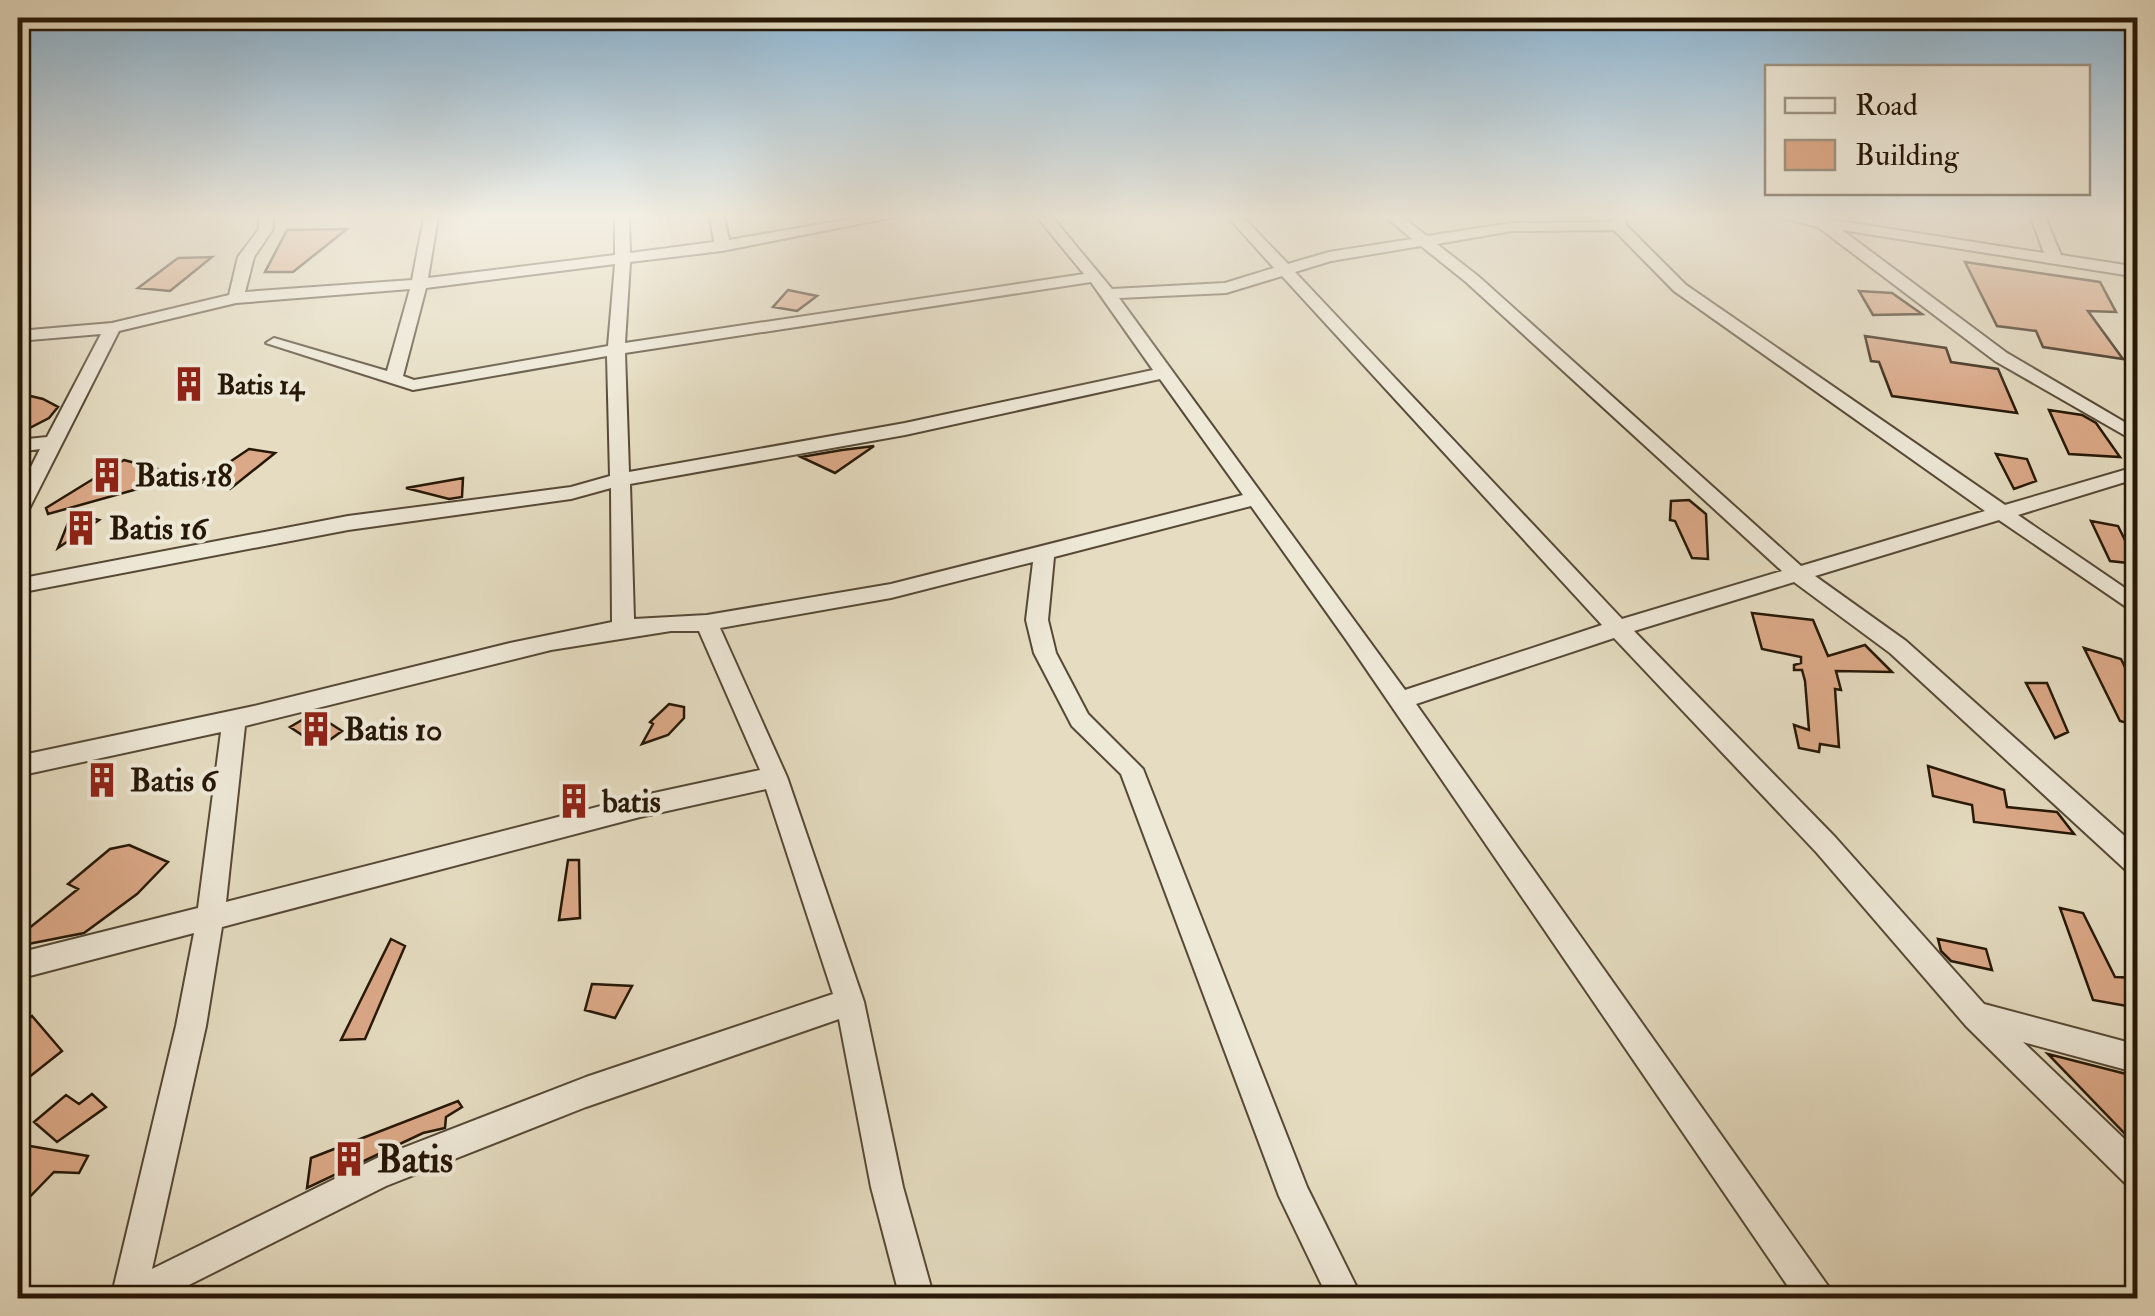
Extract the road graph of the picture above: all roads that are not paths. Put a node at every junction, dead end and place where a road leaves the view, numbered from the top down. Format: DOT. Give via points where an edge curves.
graph roads {
  1 [pos="241,278"];
  2 [pos="420,278"];
  3 [pos="462,278"];
  4 [pos="624,278"];
  5 [pos="1095,278"];
  6 [pos="1253,278"];
  7 [pos="1293,278"];
  8 [pos="1471,278"];
  9 [pos="1671,278"];
  10 [pos="1896,278"];
  11 [pos="419,284"];
  12 [pos="1101,285"];
  13 [pos="236,298"];
  14 [pos="112,328"];
  15 [pos="18,336"];
  16 [pos="274,343"];
  17 [pos="616,351"];
  18 [pos="1162,373"];
  19 [pos="393,380"];
  20 [pos="2138,438"];
  21 [pos="54,442"];
  22 [pos="18,446"];
  23 [pos="2138,472"];
  24 [pos="620,480"];
  25 [pos="1254,498"];
  26 [pos="18,510"];
  27 [pos="2004,514"];
  28 [pos="1044,554"];
  29 [pos="1797,574"];
  30 [pos="18,586"];
  31 [pos="2138,608"];
  32 [pos="707,623"];
  33 [pos="1618,628"];
  34 [pos="623,631"];
  35 [pos="1401,700"];
  36 [pos="234,722"];
  37 [pos="18,766"];
  38 [pos="776,777"];
  39 [pos="2138,865"];
  40 [pos="211,914"];
  41 [pos="18,966"];
  42 [pos="850,1002"];
  43 [pos="1976,1016"];
  44 [pos="2138,1059"];
  45 [pos="2138,1174"];
  46 [pos="128,1298"];
  47 [pos="917,1298"];
  48 [pos="1344,1298"];
  49 [pos="1816,1298"];
  1 -- 13 [label="street"];
  2 -- 11 [label="street"];
  3 -- 11 [label="street"];
  4 -- 17 [label="street"];
  5 -- 12 [label="street"];
  6 -- 12 [label="street" via="1226,288"];
  7 -- 33 [label="street"];
  8 -- 29 [label="street"];
  9 -- 27 [label="street"];
  10 -- 20 [label="street" via="2001,357"];
  11 -- 13 [label="street"];
  11 -- 19 [label="street"];
  12 -- 17 [label="street" via="716,332"];
  12 -- 18 [label="street"];
  13 -- 14 [label="street"];
  14 -- 15 [label="street"];
  14 -- 21 [label="street"];
  16 -- 19 [label="street"];
  17 -- 19 [label="street" via="412,385"];
  17 -- 24 [label="street"];
  18 -- 24 [label="street" via="905,430"];
  18 -- 25 [label="street"];
  21 -- 22 [label="street"];
  21 -- 26 [label="street"];
  23 -- 27 [label="street"];
  24 -- 30 [label="street"];
  24 -- 34 [label="street"];
  25 -- 28 [label="street"];
  25 -- 35 [label="street"];
  27 -- 29 [label="street"];
  27 -- 31 [label="street"];
  28 -- 32 [label="street" via="891,592"];
  28 -- 48 [label="street" via="1036,620 1045,652 1080,720 1131,768 1295,1196"];
  29 -- 33 [label="street"];
  29 -- 39 [label="street" via="1898,647"];
  32 -- 34 [label="street"];
  32 -- 38 [label="street"];
  33 -- 35 [label="street"];
  33 -- 43 [label="street" via="1826,845"];
  34 -- 36 [label="street"];
  35 -- 49 [label="street"];
  36 -- 37 [label="street"];
  36 -- 40 [label="street"];
  38 -- 40 [label="street" via="687,792 383,876"];
  38 -- 42 [label="street"];
  40 -- 41 [label="street"];
  40 -- 46 [label="street" via="192,1026"];
  42 -- 46 [label="street" via="586,1092 377,1174"];
  42 -- 47 [label="street"];
  43 -- 44 [label="street"];
  43 -- 45 [label="street"];
}
